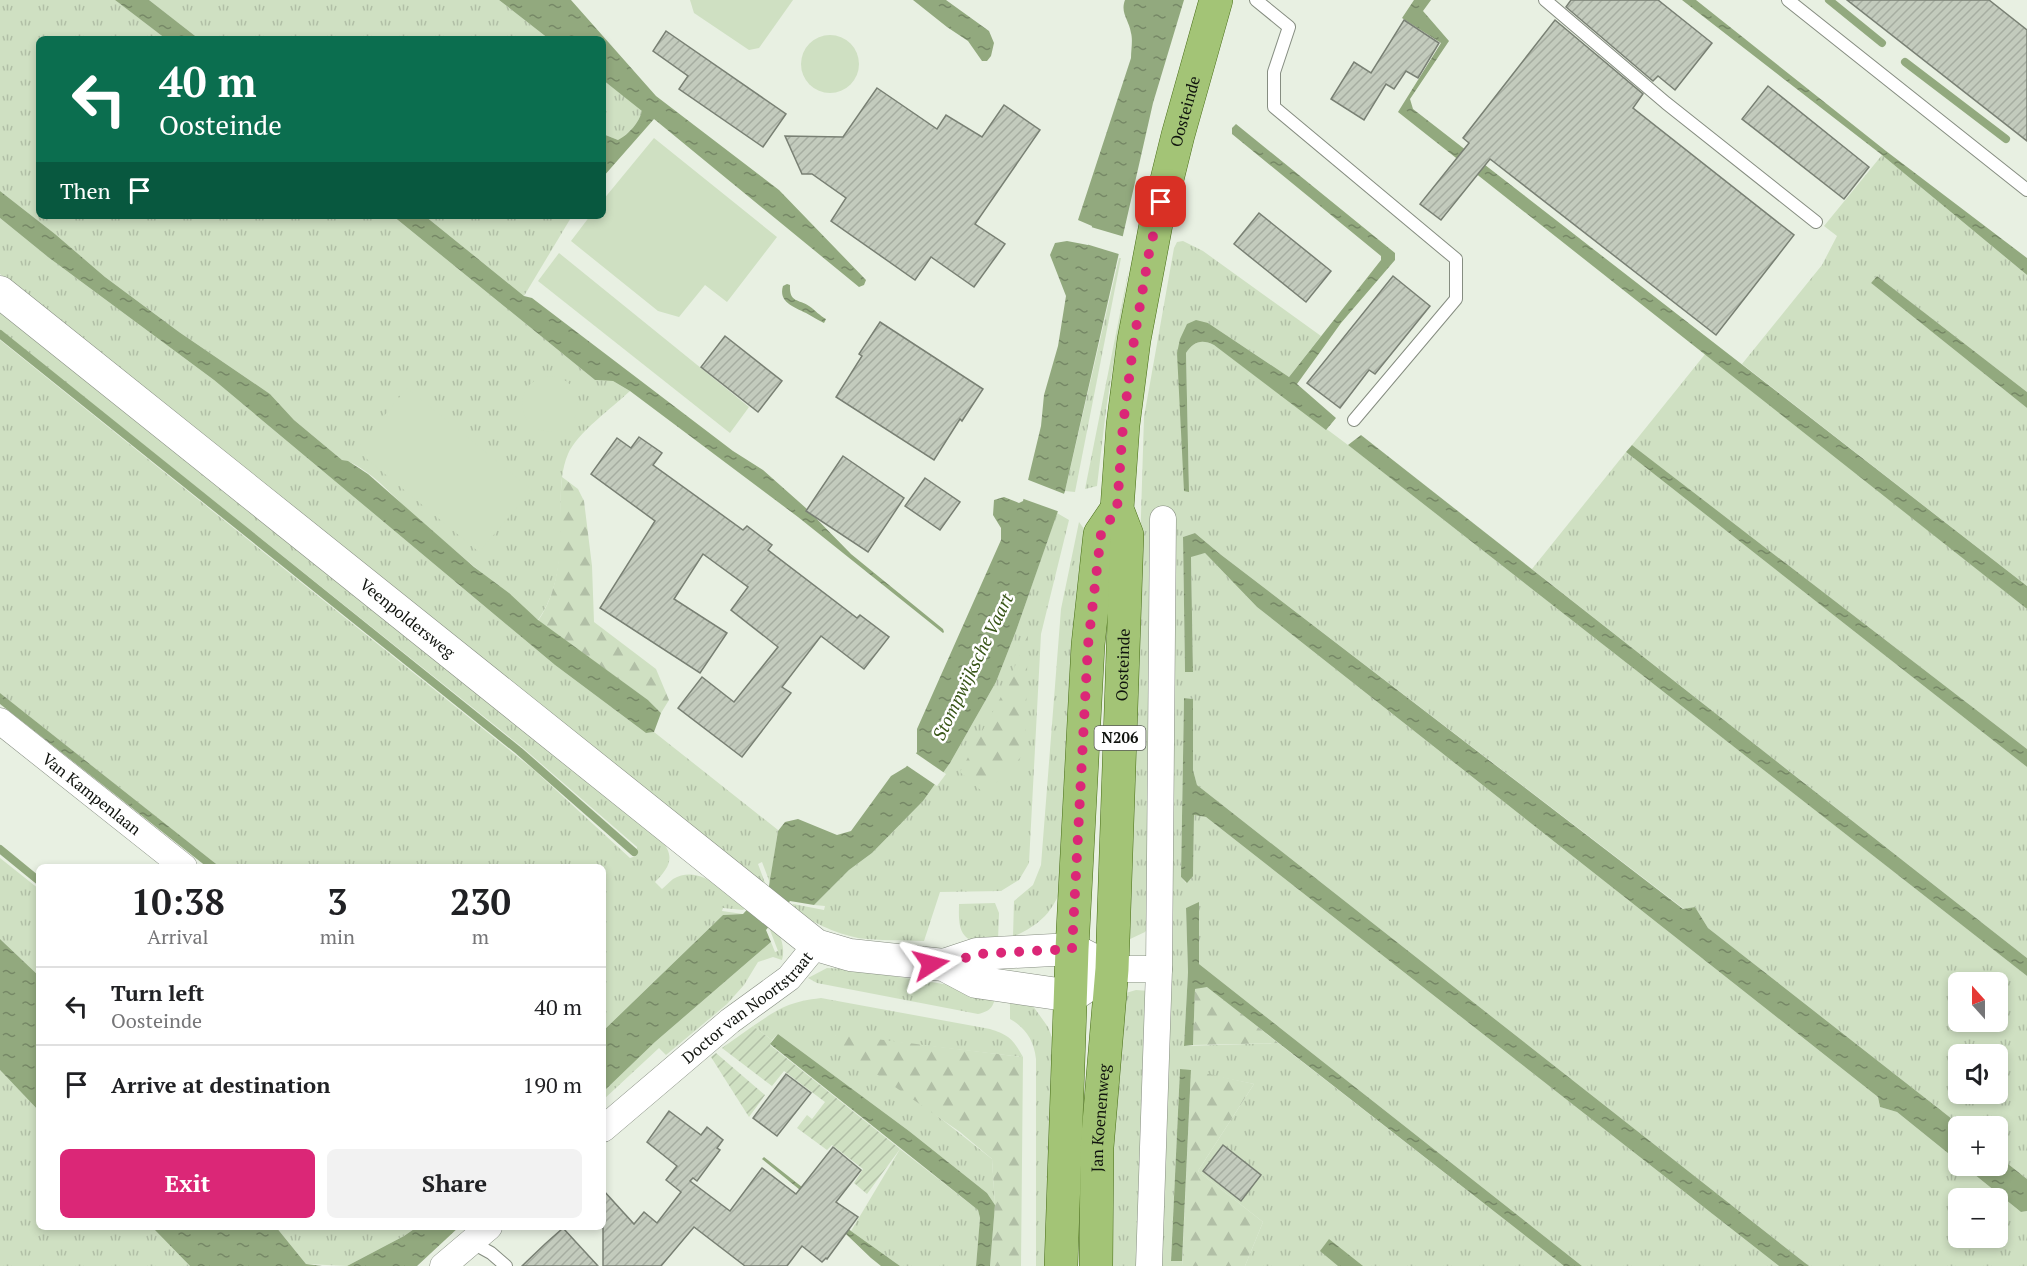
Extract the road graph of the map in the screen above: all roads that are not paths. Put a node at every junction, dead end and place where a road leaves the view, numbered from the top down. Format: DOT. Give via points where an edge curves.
graph roads {
  1 [pos="1216,0"];
  2 [pos="1256,0"];
  3 [pos="1545,0"];
  4 [pos="1788,0"];
  5 [pos="2027,190"];
  6 [pos="1816,222"];
  7 [pos="0,292"];
  8 [pos="1354,420"];
  9 [pos="1117,509"];
  10 [pos="1163,519"];
  11 [pos="0,721"];
  12 [pos="180,864"];
  13 [pos="816,945"];
  14 [pos="1072,949"];
  15 [pos="944,965"];
  16 [pos="1112,969"];
  17 [pos="1159,969"];
  18 [pos="1071,996"];
  19 [pos="606,1126"];
  20 [pos="469,1231"];
  21 [pos="443,1266"];
  22 [pos="506,1266"];
  23 [pos="1061,1266"];
  24 [pos="1096,1266"];
  25 [pos="1149,1266"];
  1 -- 9 [label="main road, Oosteinde / N206" via="1149,253 1123,425"];
  2 -- 8 [label="lane" via="1289,27 1274,72 1274,107 1456,259 1456,299"];
  3 -- 6 [label="lane" via="1666,103"];
  4 -- 5 [label="lane"];
  7 -- 13 [label="street, Veenpoldersweg"];
  9 -- 14 [label="main road, Oosteinde / N206" via="1101,534 1088,645"];
  9 -- 16 [label="main road, Oosteinde / N206" via="1127,535"];
  10 -- 17 [label="street"];
  11 -- 12 [label="street, Van Kampenlaan"];
  13 -- 15 [label="street, Doctor van Noortstraat" via="850,955"];
  13 -- 19 [label="street, Doctor van Noortstraat" via="789,978 730,1021"];
  14 -- 15 [label="street, Doctor van Noortstraat" via="977,954"];
  14 -- 16 [label="street, Doctor van Noortstraat"];
  14 -- 18 [label="main road, Oosteinde / N206"];
  15 -- 18 [label="street, Doctor van Noortstraat" via="976,982"];
  16 -- 17 [label="street, Doctor van Noortstraat"];
  16 -- 18 [label="street"];
  16 -- 24 [label="main road, Jan Koenenweg / N206" via="1097,1148"];
  17 -- 25 [label="street"];
  18 -- 23 [label="main road, Jan Koenenweg / N206"];
  20 -- 21 [label="street"];
  20 -- 22 [label="lane"];
}
